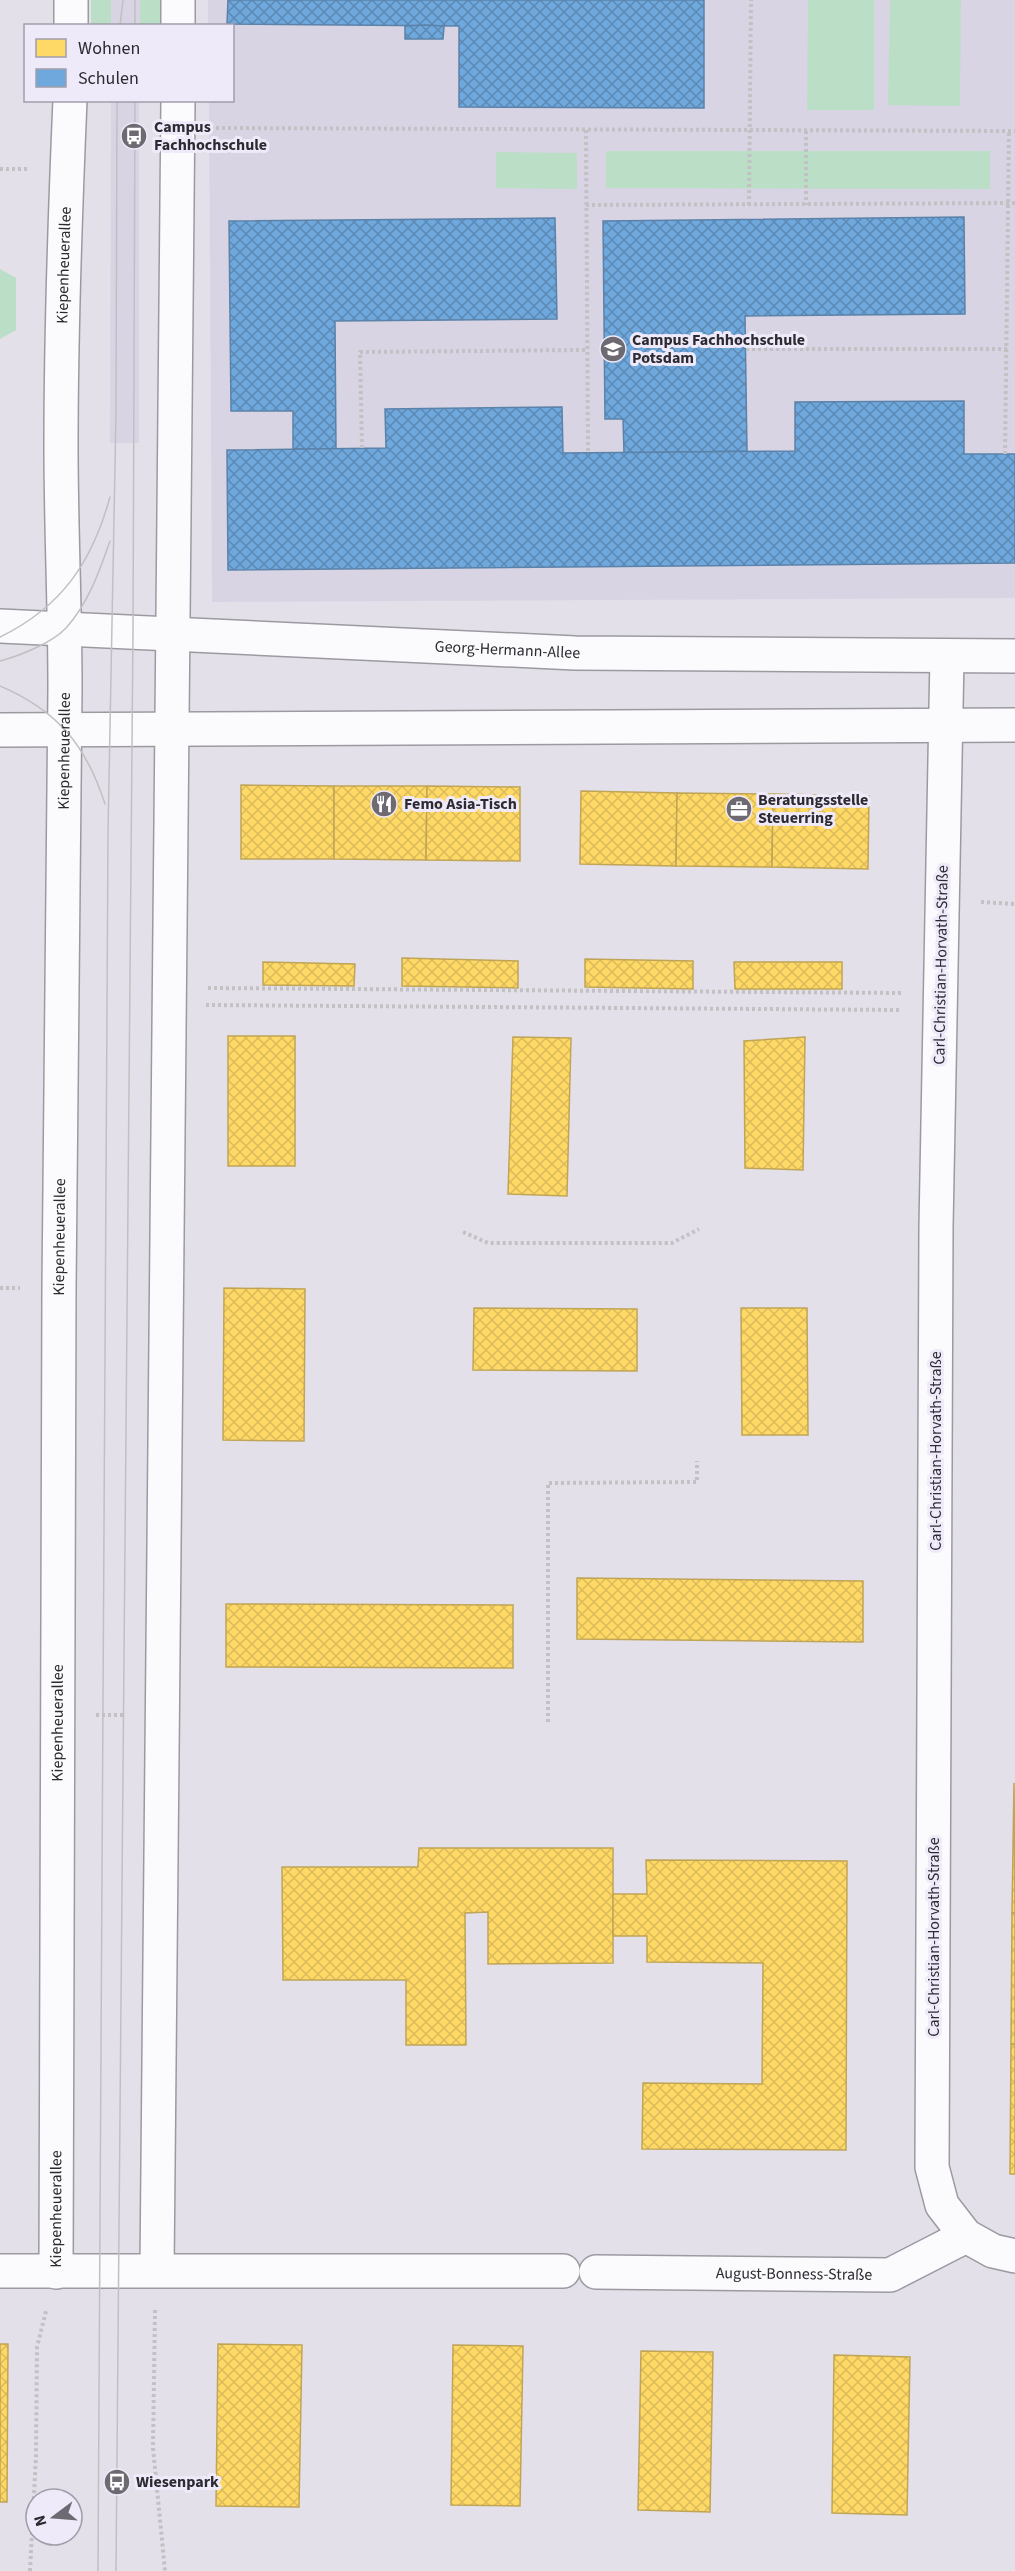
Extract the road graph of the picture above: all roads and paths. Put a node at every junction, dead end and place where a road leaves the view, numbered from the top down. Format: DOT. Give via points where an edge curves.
graph roads {
  1 [pos="71,0"];
  2 [pos="178,0"];
  3 [pos="751,0"];
  4 [pos="71,24"];
  5 [pos="178,24"];
  6 [pos="70,102"];
  7 [pos="178,102"];
  8 [pos="216,120"];
  9 [pos="586,130"];
  10 [pos="750,130"];
  11 [pos="806,131"];
  12 [pos="1009,131"];
  13 [pos="1015,131"];
  14 [pos="1012,203"];
  15 [pos="749,205"];
  16 [pos="806,205"];
  17 [pos="586,206"];
  18 [pos="746,349"];
  19 [pos="1006,349"];
  20 [pos="587,350"];
  21 [pos="362,448"];
  22 [pos="588,453"];
  23 [pos="1005,454"];
  24 [pos="0,626"];
  25 [pos="66,629"];
  26 [pos="172,634"];
  27 [pos="947,656"];
  28 [pos="1015,656"];
  29 [pos="945,725"];
  30 [pos="1015,725"];
  31 [pos="65,728"];
  32 [pos="171,729"];
  33 [pos="0,730"];
  34 [pos="168,996"];
  35 [pos="941,1002"];
  36 [pos="699,1229"];
  37 [pos="463,1232"];
  38 [pos="697,1461"];
  39 [pos="58,1714"];
  40 [pos="162,1715"];
  41 [pos="548,1722"];
  42 [pos="966,2236"];
  43 [pos="1015,2256"];
  44 [pos="157,2270"];
  45 [pos="0,2271"];
  46 [pos="563,2271"];
  47 [pos="56,2272"];
  48 [pos="596,2272"];
  49 [pos="30,2571"];
  50 [pos="165,2571"];
  1 -- 4 [label="street"];
  2 -- 5 [label="street"];
  3 -- 10 [label="path"];
  6 -- 25 [label="street, Kiepenheuerallee" via="61,442"];
  7 -- 26 [label="street"];
  8 -- 9 [label="path" via="216,130"];
  9 -- 10 [label="path"];
  9 -- 17 [label="path"];
  10 -- 11 [label="path"];
  10 -- 15 [label="path"];
  11 -- 12 [label="path"];
  11 -- 16 [label="path"];
  12 -- 13 [label="path"];
  12 -- 14 [label="path"];
  14 -- 16 [label="path"];
  14 -- 19 [label="path"];
  15 -- 16 [label="path"];
  15 -- 17 [label="path"];
  17 -- 20 [label="path"];
  18 -- 19 [label="path"];
  19 -- 23 [label="path"];
  20 -- 21 [label="path" via="360,352"];
  20 -- 22 [label="path"];
  24 -- 25 [label="street, Georg-Hermann-Allee"];
  25 -- 26 [label="street, Georg-Hermann-Allee"];
  25 -- 31 [label="street, Kiepenheuerallee"];
  26 -- 27 [label="street, Georg-Hermann-Allee" via="575,653"];
  26 -- 32 [label="street"];
  27 -- 28 [label="street, Georg-Hermann-Allee"];
  27 -- 29 [label="street, Carl-Christian-Horvath-Straße"];
  29 -- 30 [label="street"];
  29 -- 32 [label="street"];
  29 -- 35 [label="street, Carl-Christian-Horvath-Straße"];
  31 -- 32 [label="street"];
  31 -- 33 [label="street"];
  31 -- 39 [label="street, Kiepenheuerallee"];
  32 -- 34 [label="street"];
  34 -- 35 [label="path"];
  34 -- 35 [label="path"];
  34 -- 40 [label="street"];
  35 -- 42 [label="street, Carl-Christian-Horvath-Straße" via="936,1227 932,2167 942,2205"];
  36 -- 37 [label="path" via="672,1244 488,1243"];
  38 -- 41 [label="path" via="697,1482 548,1483"];
  39 -- 40 [label="path"];
  39 -- 47 [label="street, Kiepenheuerallee"];
  40 -- 44 [label="street"];
  42 -- 43 [label="street" via="993,2252"];
  42 -- 48 [label="street, August-Bonness-Straße" via="890,2275"];
  44 -- 46 [label="street, Kiepenheuerallee"];
  44 -- 47 [label="street, Kiepenheuerallee"];
  44 -- 50 [label="path" via="153,2448"];
  45 -- 47 [label="street"];
  47 -- 49 [label="path" via="36,2347"];
}
